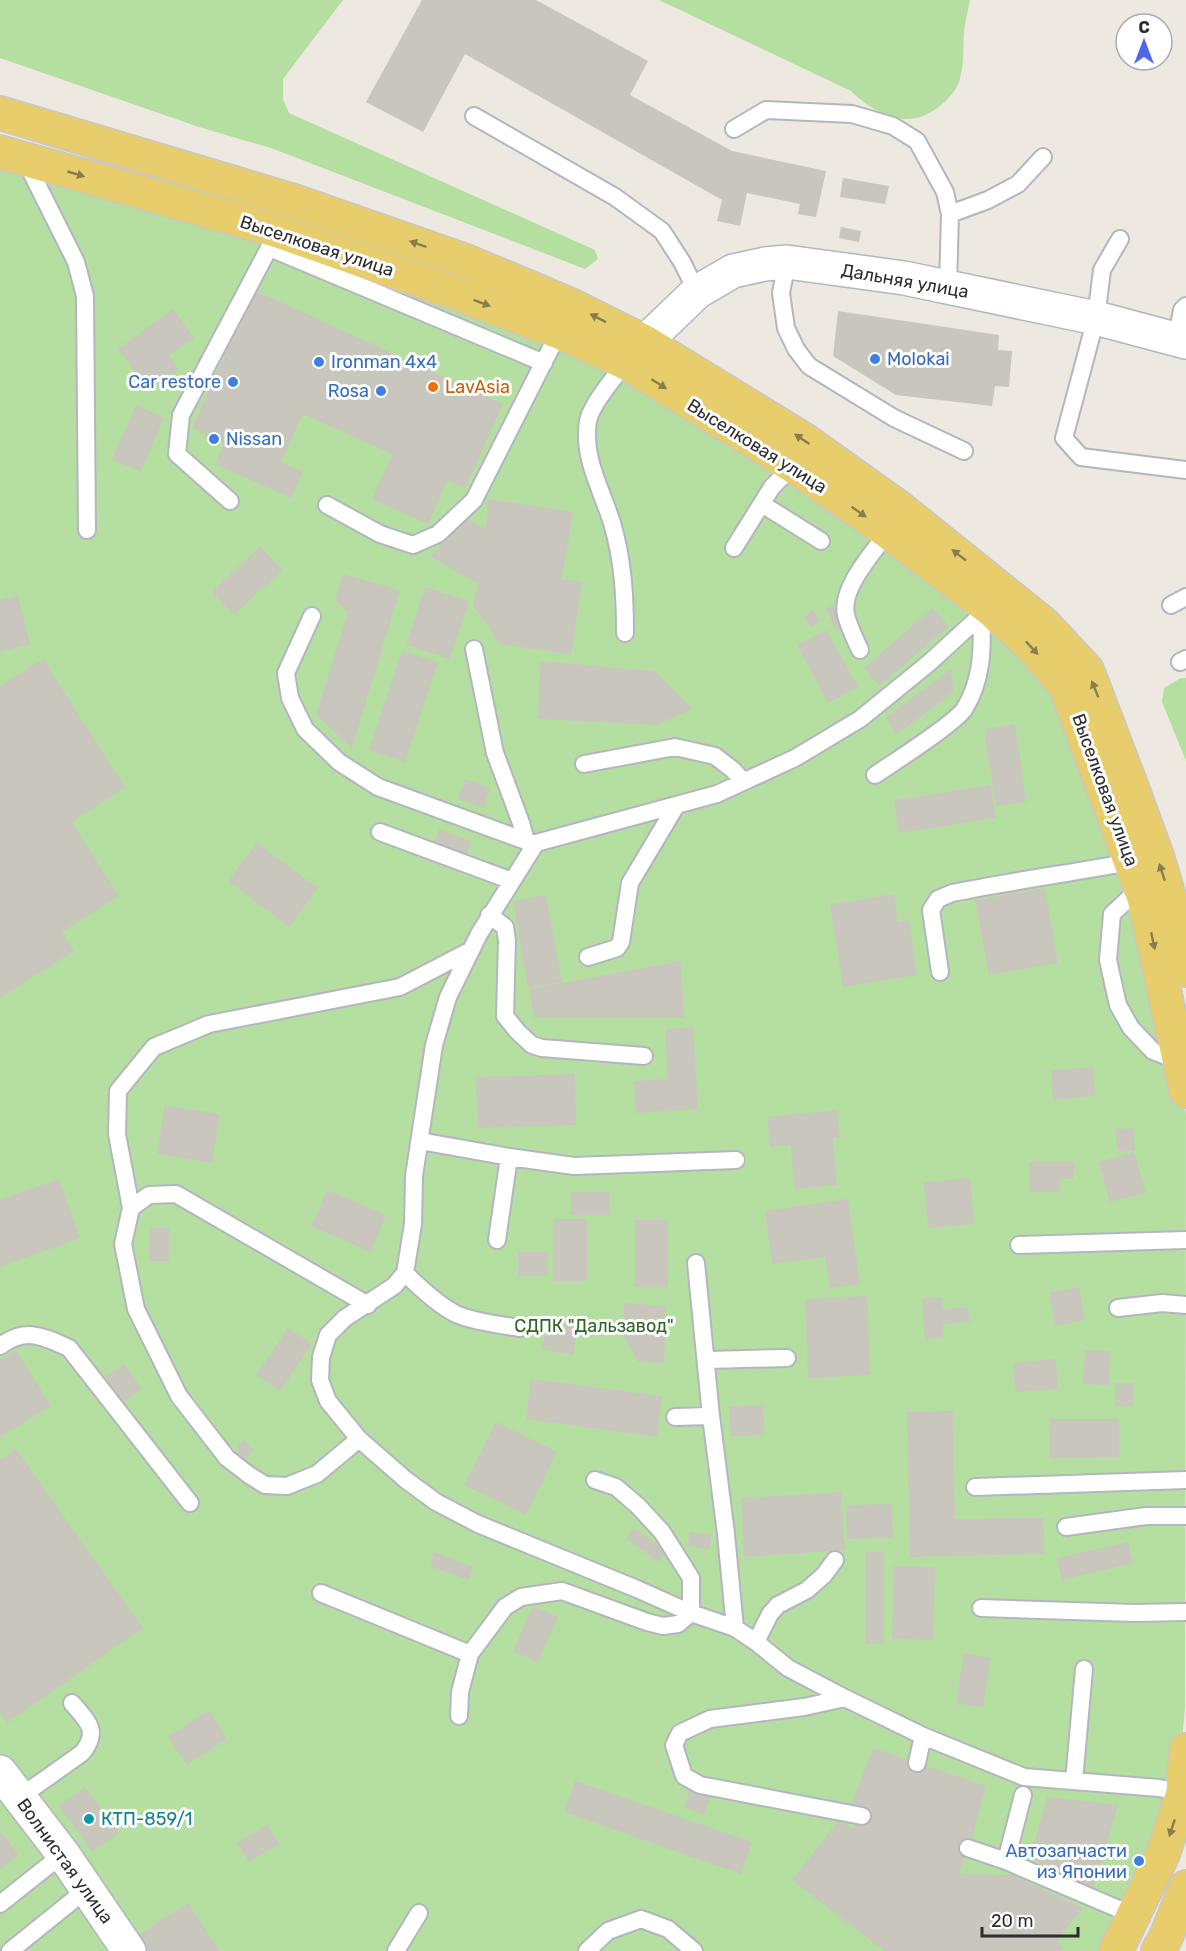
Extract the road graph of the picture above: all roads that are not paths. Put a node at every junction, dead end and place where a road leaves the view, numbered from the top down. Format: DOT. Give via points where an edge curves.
graph roads {
  1 [pos="0,113"];
  2 [pos="474,116"];
  3 [pos="734,129"];
  4 [pos="13,155"];
  5 [pos="1043,158"];
  6 [pos="950,214"];
  7 [pos="274,239"];
  8 [pos="1120,239"];
  9 [pos="787,262"];
  10 [pos="948,287"];
  11 [pos="697,292"];
  12 [pos="447,305"];
  13 [pos="1186,306"];
  14 [pos="1096,318"];
  15 [pos="559,332"];
  16 [pos="1181,340"];
  17 [pos="635,352"];
  18 [pos="544,363"];
  19 [pos="964,451"];
  20 [pos="793,466"];
  21 [pos="1186,470"];
  22 [pos="230,501"];
  23 [pos="762,504"];
  24 [pos="327,505"];
  25 [pos="87,530"];
  26 [pos="888,532"];
  27 [pos="821,541"];
  28 [pos="735,548"];
  29 [pos="985,612"];
  30 [pos="312,616"];
  31 [pos="625,633"];
  32 [pos="474,649"];
  33 [pos="860,650"];
  34 [pos="584,764"];
  35 [pos="875,775"];
  36 [pos="743,781"];
  37 [pos="676,806"];
  38 [pos="380,832"];
  39 [pos="531,842"];
  40 [pos="1135,875"];
  41 [pos="512,881"];
  42 [pos="489,915"];
  43 [pos="471,950"];
  44 [pos="588,957"];
  45 [pos="1186,970"];
  46 [pos="940,972"];
  47 [pos="644,1056"];
  48 [pos="1183,1076"];
  49 [pos="420,1141"];
  50 [pos="509,1158"];
  51 [pos="736,1160"];
  52 [pos="131,1208"];
  53 [pos="497,1240"];
  54 [pos="1186,1240"];
  55 [pos="1019,1245"];
  56 [pos="696,1263"];
  57 [pos="405,1273"];
  58 [pos="368,1305"];
  59 [pos="1186,1305"];
  60 [pos="1118,1308"];
  61 [pos="520,1328"];
  62 [pos="0,1346"];
  63 [pos="787,1358"];
  64 [pos="707,1360"];
  65 [pos="711,1416"];
  66 [pos="675,1417"];
  67 [pos="359,1439"];
  68 [pos="595,1480"];
  69 [pos="1186,1480"];
  70 [pos="975,1486"];
  71 [pos="190,1503"];
  72 [pos="1186,1516"];
  73 [pos="1066,1527"];
  74 [pos="835,1560"];
  75 [pos="321,1593"];
  76 [pos="981,1608"];
  77 [pos="1186,1612"];
  78 [pos="692,1613"];
  79 [pos="735,1628"];
  80 [pos="756,1642"];
  81 [pos="470,1654"];
  82 [pos="1084,1669"];
  83 [pos="845,1698"];
  84 [pos="72,1703"];
  85 [pos="459,1716"];
  86 [pos="923,1736"];
  87 [pos="1186,1750"];
  88 [pos="917,1763"];
  89 [pos="0,1772"];
  90 [pos="1074,1781"];
  91 [pos="1183,1793"];
  92 [pos="1023,1795"];
  93 [pos="20,1797"];
  94 [pos="862,1816"];
  95 [pos="968,1848"];
  96 [pos="63,1854"];
  97 [pos="1006,1860"];
  98 [pos="1186,1887"];
  99 [pos="87,1889"];
  100 [pos="0,1904"];
  101 [pos="419,1913"];
  102 [pos="1135,1916"];
  103 [pos="1166,1946"];
  104 [pos="10,1951"];
  105 [pos="129,1951"];
  106 [pos="396,1951"];
  107 [pos="587,1951"];
  108 [pos="694,1951"];
  109 [pos="1116,1951"];
  17 -- 1 [label="main road, Выселковая улица, one-way" via="571,305 466,261 294,201"];
  2 -- 11 [label="lane" via="615,197 662,231"];
  3 -- 6 [label="lane" via="766,110 852,114 893,126 917,141 945,192"];
  4 -- 7 [label="main road, Выселковая улица, one-way"];
  4 -- 25 [label="lane" via="76,262 85,296"];
  5 -- 6 [label="lane" via="1018,184"];
  6 -- 10 [label="lane"];
  7 -- 12 [label="main road, Выселковая улица"];
  7 -- 22 [label="lane" via="181,416 177,454"];
  8 -- 14 [label="lane" via="1102,270"];
  9 -- 10 [label="street, Дальняя улица"];
  9 -- 11 [label="street, Дальняя улица" via="733,271"];
  9 -- 19 [label="lane" via="781,293 786,328 809,366 894,418"];
  10 -- 14 [label="street, Дальняя улица"];
  11 -- 17 [label="street, Дальняя улица"];
  12 -- 15 [label="main road, Выселковая улица, one-way"];
  12 -- 18 [label="lane"];
  13 -- 16 [label="lane" via="1182,310"];
  14 -- 16 [label="street, Дальняя улица"];
  14 -- 21 [label="lane" via="1064,438 1081,457"];
  15 -- 17 [label="main road, Выселковая улица"];
  15 -- 18 [label="lane"];
  17 -- 20 [label="main road, Выселковая улица, one-way"];
  17 -- 31 [label="lane" via="607,387 588,421 589,458 621,561"];
  45 -- 17 [label="main road, Выселковая улица, one-way" via="1156,856 1087,670 1044,624 901,510 802,440"];
  18 -- 24 [label="lane" via="474,500 438,534 413,545 380,534"];
  20 -- 23 [label="lane"];
  20 -- 26 [label="main road, Выселковая улица, one-way"];
  23 -- 27 [label="lane"];
  23 -- 28 [label="lane"];
  26 -- 29 [label="main road, Выселковая улица"];
  26 -- 33 [label="lane" via="846,597 846,616"];
  29 -- 35 [label="lane" via="980,673 964,709"];
  29 -- 36 [label="lane" via="860,719 795,758"];
  29 -- 40 [label="main road, Выселковая улица, one-way" via="1029,644 1065,685"];
  30 -- 39 [label="lane" via="286,673 290,698 305,729 339,762 378,787"];
  32 -- 39 [label="lane" via="495,753"];
  34 -- 36 [label="lane" via="675,747 715,756"];
  36 -- 37 [label="lane" via="717,794"];
  37 -- 39 [label="lane"];
  37 -- 44 [label="lane" via="630,884 621,942 617,948"];
  38 -- 41 [label="lane"];
  39 -- 41 [label="lane"];
  40 -- 46 [label="lane" via="1041,875 952,892 938,899 931,910"];
  40 -- 48 [label="main road, Выселковая улица, one-way" via="1144,898"];
  40 -- 48 [label="lane" via="1112,914 1108,960 1118,1005 1131,1028"];
  41 -- 42 [label="lane"];
  42 -- 43 [label="lane"];
  42 -- 47 [label="lane" via="505,927 505,1016 532,1045"];
  43 -- 49 [label="lane" via="448,997 435,1045"];
  43 -- 52 [label="lane" via="400,987 209,1024 154,1047 118,1091 117,1134"];
  49 -- 50 [label="lane"];
  49 -- 57 [label="lane"];
  50 -- 51 [label="lane" via="574,1166"];
  50 -- 53 [label="lane"];
  52 -- 58 [label="lane" via="149,1195 176,1194"];
  52 -- 67 [label="lane" via="123,1244 136,1309 179,1396 227,1458 265,1485 287,1486 317,1474"];
  54 -- 55 [label="lane"];
  56 -- 64 [label="lane"];
  57 -- 58 [label="lane"];
  57 -- 61 [label="lane" via="456,1314"];
  58 -- 67 [label="lane" via="345,1318 328,1335 321,1357 320,1380 328,1401"];
  59 -- 60 [label="lane" via="1162,1303"];
  62 -- 71 [label="lane" via="25,1334 42,1336 69,1348"];
  63 -- 64 [label="lane"];
  64 -- 65 [label="lane"];
  65 -- 66 [label="lane"];
  65 -- 79 [label="lane"];
  67 -- 78 [label="lane" via="436,1502 478,1524"];
  68 -- 78 [label="lane" via="616,1486 662,1532 692,1578"];
  69 -- 70 [label="lane"];
  72 -- 73 [label="lane" via="1146,1516"];
  74 -- 80 [label="lane" via="807,1590 778,1605"];
  75 -- 81 [label="lane"];
  76 -- 77 [label="lane"];
  78 -- 79 [label="lane"];
  78 -- 81 [label="lane" via="678,1624 663,1626 562,1591 521,1597 505,1607"];
  79 -- 80 [label="lane"];
  80 -- 83 [label="lane" via="788,1668"];
  81 -- 85 [label="lane" via="460,1692"];
  82 -- 90 [label="lane"];
  83 -- 86 [label="lane"];
  83 -- 94 [label="lane" via="710,1719 680,1733 674,1745 684,1776 700,1785"];
  84 -- 93 [label="lane" via="89,1724 90,1743 82,1753"];
  86 -- 88 [label="lane"];
  86 -- 90 [label="lane" via="1024,1777"];
  87 -- 91 [label="main road"];
  89 -- 93 [label="street, Волнистая улица"];
  90 -- 91 [label="lane"];
  91 -- 102 [label="main road, one-way" via="1163,1854"];
  92 -- 97 [label="lane"];
  93 -- 96 [label="street, Волнистая улица"];
  95 -- 97 [label="lane"];
  96 -- 99 [label="street, Волнистая улица"];
  96 -- 100 [label="lane"];
  97 -- 102 [label="lane"];
  98 -- 103 [label="main road"];
  99 -- 104 [label="lane"];
  99 -- 105 [label="street, Волнистая улица"];
  101 -- 106 [label="lane"];
  102 -- 109 [label="main road"];
  107 -- 108 [label="lane" via="608,1931 641,1919 668,1929"];
}
